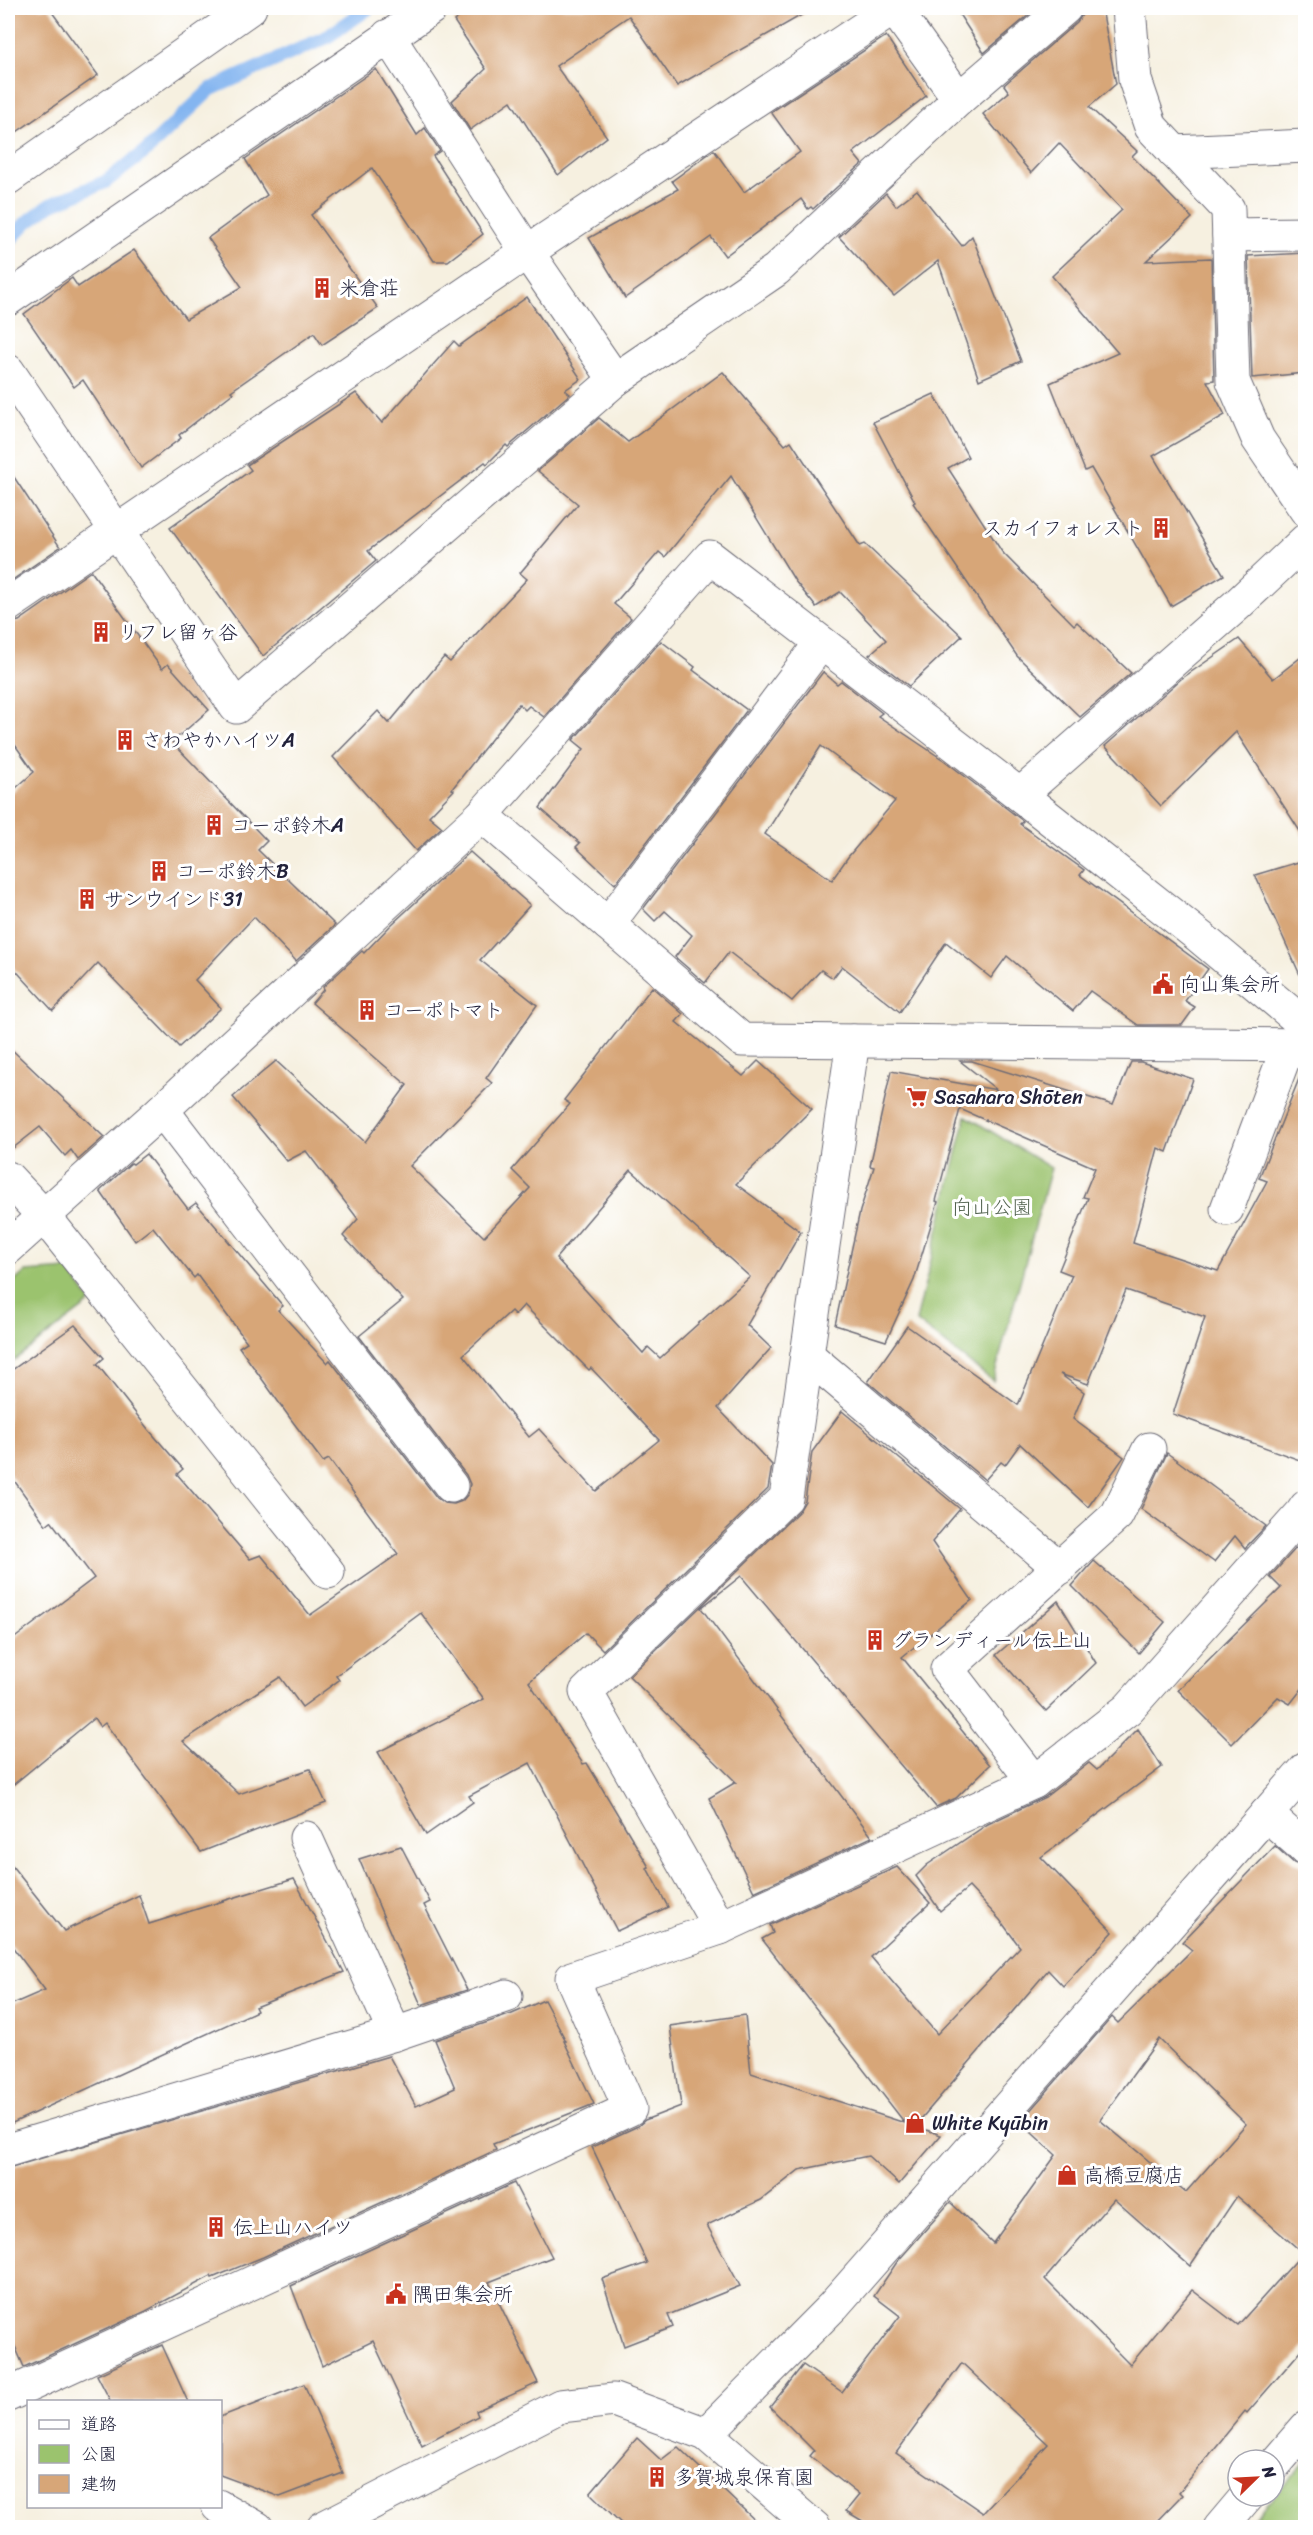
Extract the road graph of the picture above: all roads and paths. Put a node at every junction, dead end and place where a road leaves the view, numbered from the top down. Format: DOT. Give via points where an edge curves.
graph roads {
  1 [pos="250,8"];
  2 [pos="431,8"];
  3 [pos="1065,8"];
  4 [pos="1129,8"];
  5 [pos="388,36"];
  6 [pos="959,99"];
  7 [pos="1305,146"];
  8 [pos="1174,152"];
  9 [pos="8,178"];
  10 [pos="1305,234"];
  11 [pos="1229,235"];
  12 [pos="527,252"];
  13 [pos="8,299"];
  14 [pos="8,371"];
  15 [pos="615,380"];
  16 [pos="1305,510"];
  17 [pos="116,531"];
  18 [pos="1305,540"];
  19 [pos="8,605"];
  20 [pos="821,643"];
  21 [pos="1020,795"];
  22 [pos="482,815"];
  23 [pos="608,924"];
  24 [pos="1300,1038"];
  25 [pos="853,1041"];
  26 [pos="162,1110"];
  27 [pos="8,1178"];
  28 [pos="1227,1209"];
  29 [pos="44,1216"];
  30 [pos="8,1248"];
  31 [pos="807,1355"];
  32 [pos="1149,1449"];
  33 [pos="451,1486"];
  34 [pos="1305,1507"];
  35 [pos="1060,1568"];
  36 [pos="328,1572"];
  37 [pos="1305,1769"];
  38 [pos="1034,1782"];
  39 [pos="1266,1814"];
  40 [pos="306,1838"];
  41 [pos="1305,1849"];
  42 [pos="720,1928"];
  43 [pos="506,1996"];
  44 [pos="395,2034"];
  45 [pos="8,2150"];
  46 [pos="13,2397"];
  47 [pos="1305,2428"];
  48 [pos="706,2434"];
  49 [pos="1286,2451"];
  50 [pos="221,2508"];
  51 [pos="1237,2508"];
  52 [pos="256,2528"];
  53 [pos="323,2528"];
  54 [pos="815,2528"];
  55 [pos="1220,2528"];
  1 -- 9 [label="street"];
  2 -- 5 [label="street"];
  3 -- 6 [label="street"];
  4 -- 8 [label="street" via="1135,80 1151,127"];
  5 -- 12 [label="street"];
  5 -- 13 [label="street"];
  6 -- 12 [label="street" via="894,8"];
  6 -- 15 [label="street" via="776,270"];
  7 -- 8 [label="street"];
  8 -- 11 [label="street" via="1228,209"];
  10 -- 11 [label="street"];
  11 -- 16 [label="street" via="1233,381 1258,439"];
  12 -- 15 [label="street"];
  12 -- 17 [label="street"];
  14 -- 17 [label="street"];
  15 -- 17 [label="street" via="236,706"];
  17 -- 19 [label="street"];
  18 -- 21 [label="street" via="1238,604"];
  20 -- 21 [label="street"];
  20 -- 22 [label="street" via="710,557"];
  20 -- 23 [label="street"];
  21 -- 24 [label="street" via="1200,937"];
  22 -- 23 [label="street"];
  22 -- 26 [label="street"];
  23 -- 25 [label="street" via="742,1040"];
  24 -- 25 [label="street"];
  24 -- 28 [label="street"];
  25 -- 31 [label="street"];
  26 -- 29 [label="street"];
  26 -- 33 [label="street"];
  27 -- 29 [label="street"];
  29 -- 30 [label="street"];
  29 -- 36 [label="street"];
  31 -- 35 [label="street"];
  31 -- 42 [label="street" via="786,1498 586,1692"];
  32 -- 35 [label="street" via="1117,1515"];
  34 -- 38 [label="street" via="1128,1709"];
  35 -- 38 [label="street" via="947,1669"];
  37 -- 39 [label="street"];
  38 -- 42 [label="street"];
  39 -- 41 [label="street"];
  39 -- 48 [label="street" via="833,2306"];
  40 -- 44 [label="street"];
  42 -- 46 [label="street" via="572,1978 630,2109"];
  43 -- 44 [label="street"];
  44 -- 45 [label="street"];
  47 -- 49 [label="street"];
  48 -- 53 [label="street" via="614,2400 560,2406"];
  48 -- 54 [label="street"];
  50 -- 52 [label="street"];
  51 -- 55 [label="street"];
}
